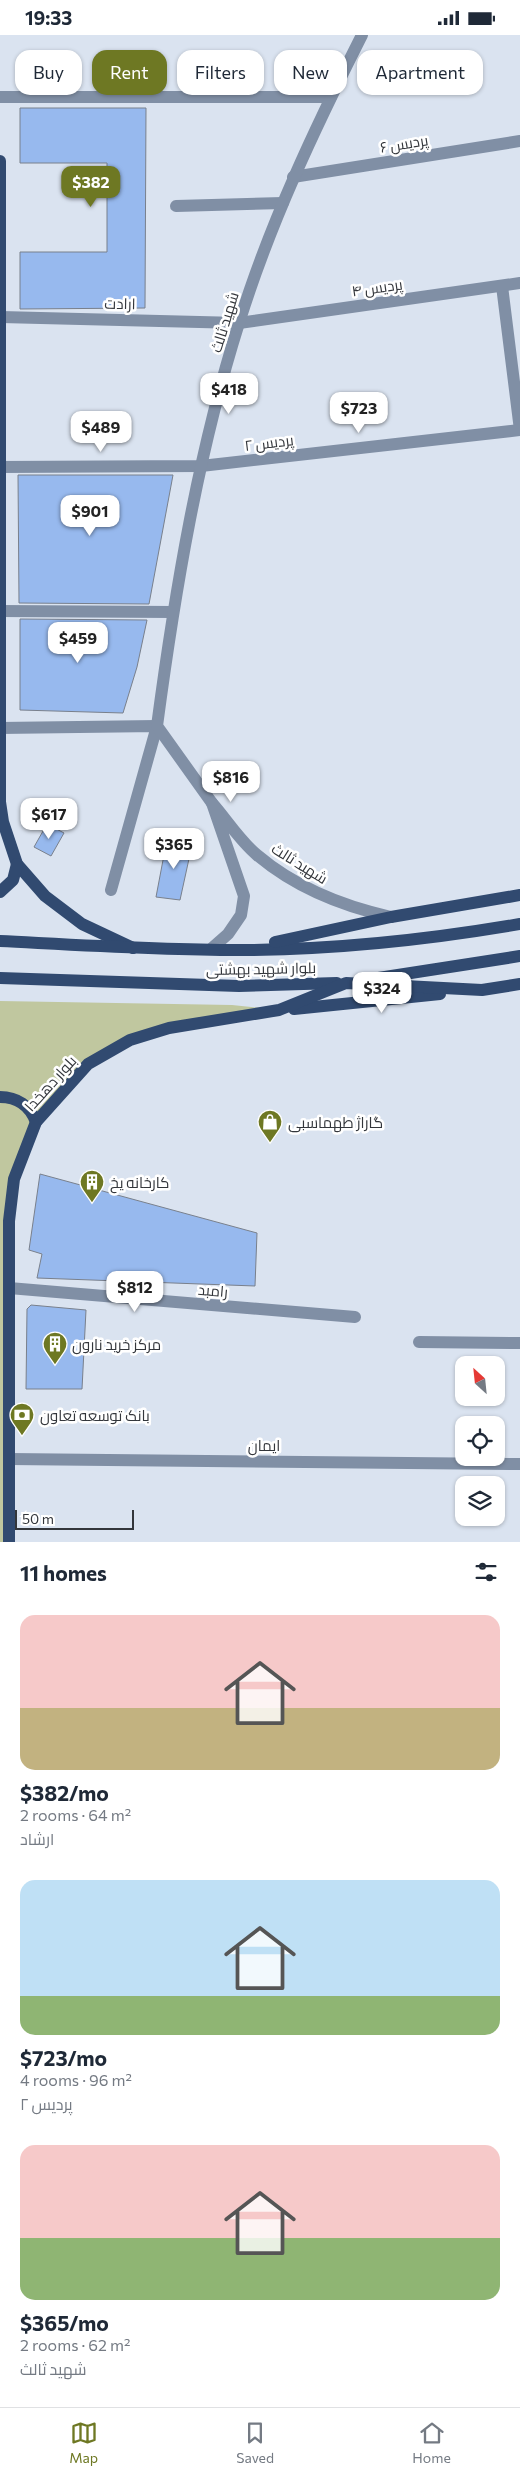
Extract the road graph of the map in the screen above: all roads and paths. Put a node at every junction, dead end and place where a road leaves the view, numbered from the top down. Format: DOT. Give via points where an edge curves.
graph roads {
  1 [pos="362,35"];
  2 [pos="0,97"];
  3 [pos="331,97"];
  4 [pos="520,141"];
  5 [pos="0,161"];
  6 [pos="293,177"];
  7 [pos="283,203"];
  8 [pos="176,206"];
  9 [pos="520,283"];
  10 [pos="502,286"];
  11 [pos="1,317"];
  12 [pos="238,323"];
  13 [pos="520,430"];
  14 [pos="201,466"];
  15 [pos="1,467"];
  16 [pos="0,611"];
  17 [pos="172,612"];
  18 [pos="157,726"];
  19 [pos="0,728"];
  20 [pos="212,803"];
  21 [pos="17,864"];
  22 [pos="111,890"];
  23 [pos="0,892"];
  24 [pos="520,895"];
  25 [pos="391,917"];
  26 [pos="520,924"];
  27 [pos="0,941"];
  28 [pos="133,948"];
  29 [pos="211,949"];
  30 [pos="239,950"];
  31 [pos="520,956"];
  32 [pos="0,978"];
  33 [pos="346,983"];
  34 [pos="520,984"];
  35 [pos="482,990"];
  36 [pos="279,1010"];
  37 [pos="0,1097"];
  38 [pos="36,1122"];
  39 [pos="9,1288"];
  40 [pos="355,1317"];
  41 [pos="419,1342"];
  42 [pos="520,1343"];
  43 [pos="9,1459"];
  44 [pos="520,1464"];
  45 [pos="9,1542"];
  1 -- 3 [label="street, شهید ثالث"];
  2 -- 3 [label="street"];
  3 -- 6 [label="street, شهید ثالث"];
  4 -- 6 [label="street, پردیس ۶"];
  5 -- 11 [label="main road"];
  6 -- 7 [label="street, شهید ثالث"];
  7 -- 8 [label="street"];
  7 -- 12 [label="street, شهید ثالث"];
  9 -- 10 [label="street, پردیس ۴"];
  10 -- 12 [label="street, پردیس ۴"];
  10 -- 13 [label="street"];
  11 -- 12 [label="street, ارادت"];
  11 -- 15 [label="main road"];
  12 -- 14 [label="street, شهید ثالث"];
  13 -- 14 [label="street, پردیس ۲"];
  14 -- 15 [label="street, پردیس ۲"];
  14 -- 17 [label="street, شهید ثالث"];
  15 -- 16 [label="main road"];
  16 -- 17 [label="street"];
  16 -- 19 [label="main road"];
  17 -- 18 [label="street, شهید ثالث"];
  18 -- 19 [label="street"];
  18 -- 20 [label="street, شهید ثالث"];
  18 -- 22 [label="street, شهید ثالث"];
  19 -- 21 [label="main road" via="0,802"];
  20 -- 25 [label="street, شهید ثالث" via="256,854 296,883 352,909"];
  20 -- 29 [label="street, شهید ثالث" via="244,896 241,915 228,934"];
  21 -- 23 [label="main road" via="13,880"];
  21 -- 28 [label="main road" via="45,896 82,924"];
  24 -- 25 [label="main road"];
  25 -- 30 [label="main road"];
  26 -- 30 [label="main road, بلوار شهید بهشتی" via="354,945"];
  27 -- 28 [label="main road, بلوار شهید بهشتی"];
  28 -- 29 [label="main road, بلوار شهید بهشتی"];
  29 -- 30 [label="main road, بلوار شهید بهشتی"];
  31 -- 33 [label="main road, بلوار شهید بهشتی"];
  32 -- 33 [label="main road, بلوار شهید بهشتی" via="239,986"];
  33 -- 35 [label="main road"];
  33 -- 36 [label="main road, بلوار دهخدا"];
  34 -- 35 [label="main road"];
  35 -- 36 [label="main road"];
  36 -- 38 [label="main road, بلوار دهخدا" via="169,1027 130,1040 88,1064"];
  37 -- 38 [label="main road" via="21,1102"];
  38 -- 39 [label="main road, بلوار دهخدا" via="14,1179 9,1221"];
  39 -- 40 [label="street, رامبد"];
  39 -- 43 [label="main road, بلوار دهخدا"];
  41 -- 42 [label="street"];
  43 -- 44 [label="street, ایمان"];
  43 -- 45 [label="main road, بلوار دهخدا"];
}
